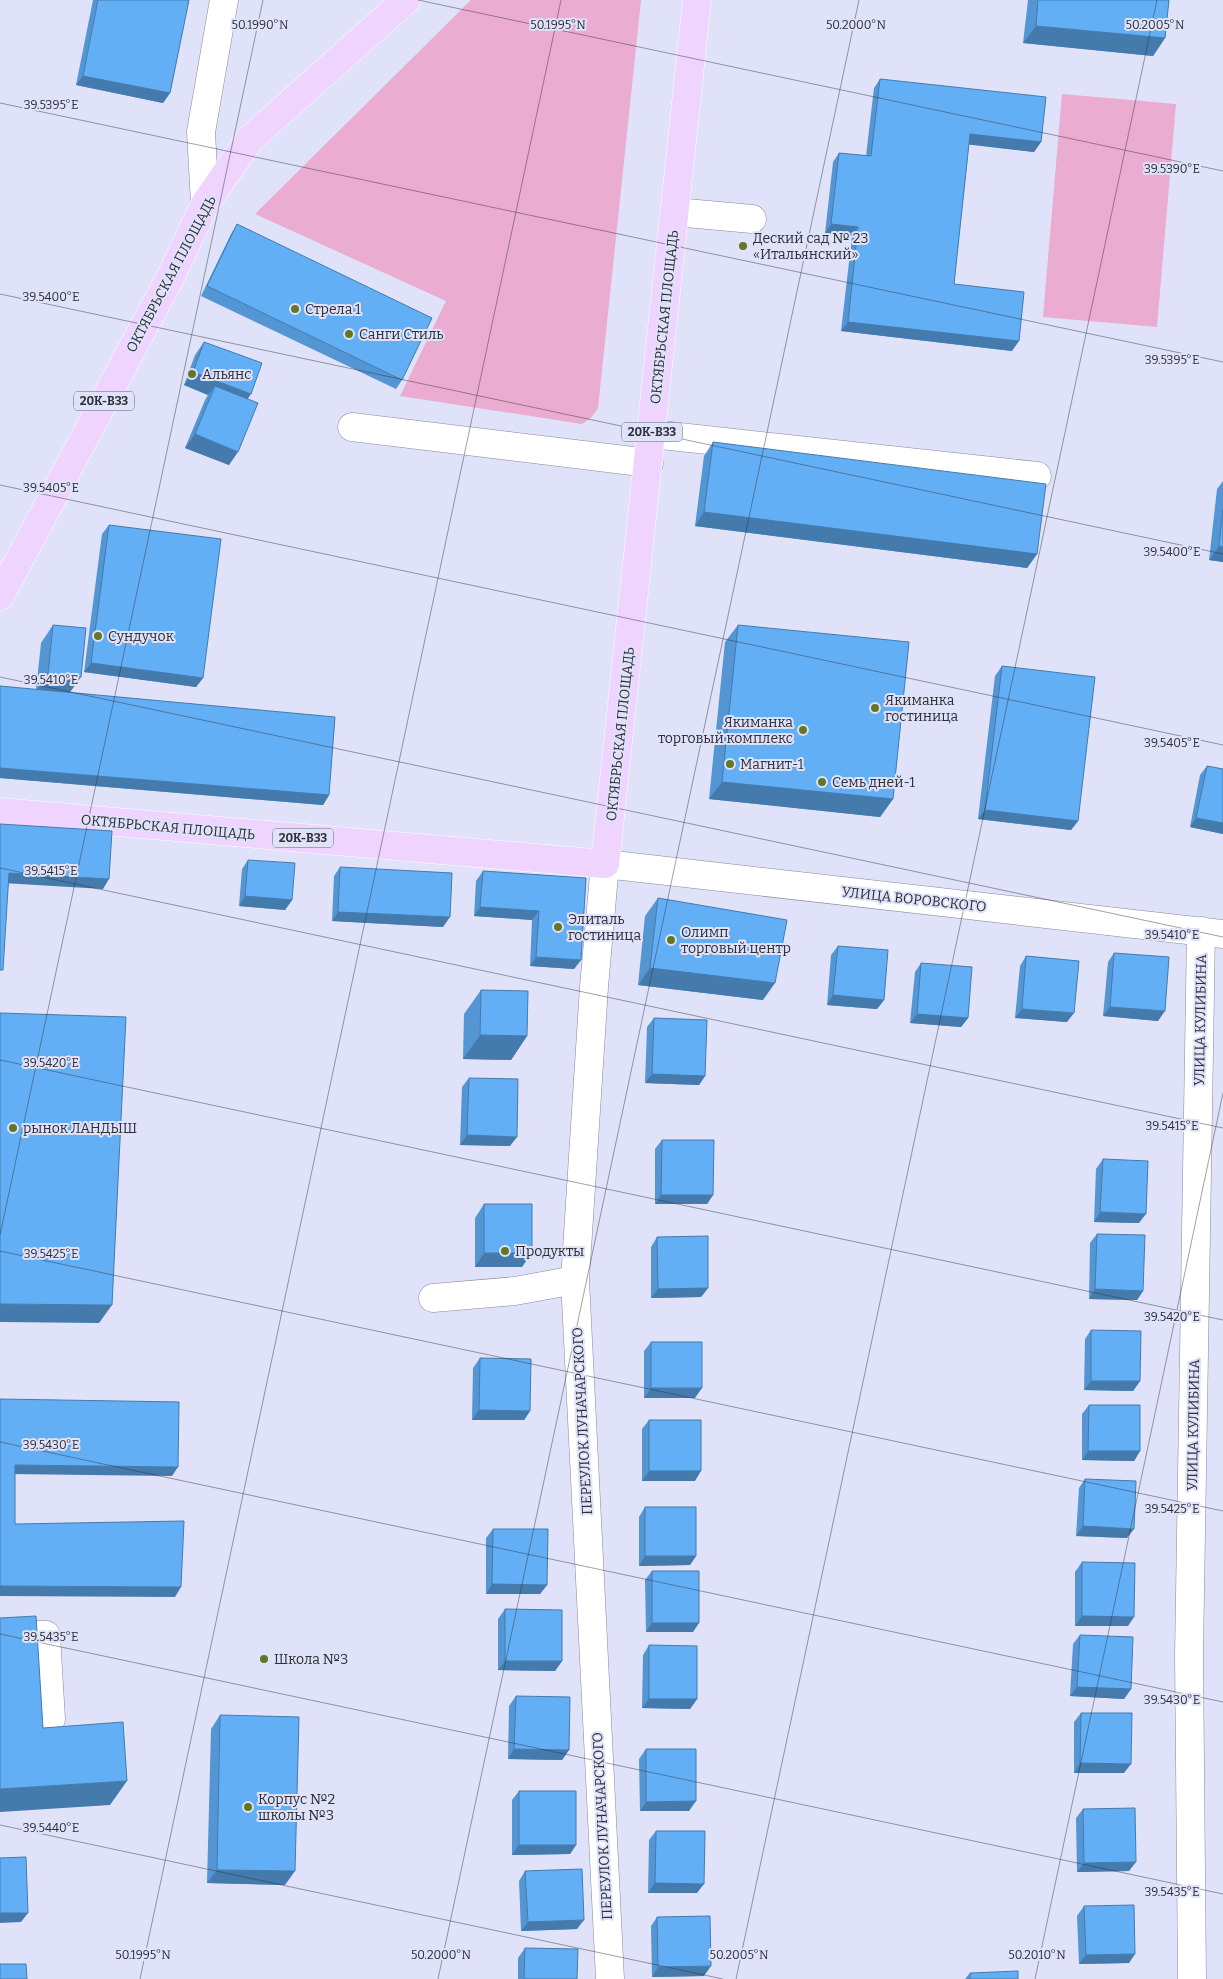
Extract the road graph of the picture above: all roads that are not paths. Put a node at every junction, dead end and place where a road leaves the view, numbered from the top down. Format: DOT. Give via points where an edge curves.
graph roads {
  1 [pos="406,0"];
  2 [pos="697,0"];
  3 [pos="223,4"];
  4 [pos="205,204"];
  5 [pos="675,212"];
  6 [pos="752,219"];
  7 [pos="352,427"];
  8 [pos="652,434"];
  9 [pos="649,462"];
  10 [pos="1037,476"];
  11 [pos="0,596"];
  12 [pos="0,812"];
  13 [pos="606,864"];
  14 [pos="1212,932"];
  15 [pos="575,1280"];
  16 [pos="433,1298"];
  17 [pos="0,1634"];
  18 [pos="51,1719"];
  19 [pos="610,1979"];
  20 [pos="1192,1979"];
  1 -- 4 [label="main road, ОКТЯБРЬСКАЯ ПЛОЩАДЬ / 20К-В33" via="249,140"];
  2 -- 5 [label="main road, ОКТЯБРЬСКАЯ ПЛОЩАДЬ / 20К-В33"];
  3 -- 4 [label="street" via="201,132"];
  4 -- 11 [label="main road, ОКТЯБРЬСКАЯ ПЛОЩАДЬ / 20К-В33" via="172,274"];
  5 -- 6 [label="street"];
  5 -- 8 [label="main road, ОКТЯБРЬСКАЯ ПЛОЩАДЬ / 20К-В33"];
  7 -- 9 [label="street"];
  8 -- 9 [label="main road, ОКТЯБРЬСКАЯ ПЛОЩАДЬ / 20К-В33"];
  8 -- 10 [label="street"];
  9 -- 13 [label="main road, ОКТЯБРЬСКАЯ ПЛОЩАДЬ / 20К-В33"];
  12 -- 13 [label="main road, ОКТЯБРЬСКАЯ ПЛОЩАДЬ / 20К-В33"];
  13 -- 14 [label="street, УЛИЦА ВОРОВСКОГО"];
  13 -- 15 [label="street, ПЕРЕУЛОК ЛУНАЧАРСКОГО" via="594,988"];
  14 -- 20 [label="street, УЛИЦА КУЛИБИНА" via="1189,1655"];
  15 -- 16 [label="street" via="515,1291"];
  15 -- 19 [label="street, ПЕРЕУЛОК ЛУНАЧАРСКОГО"];
  17 -- 18 [label="street" via="46,1635"];
}
